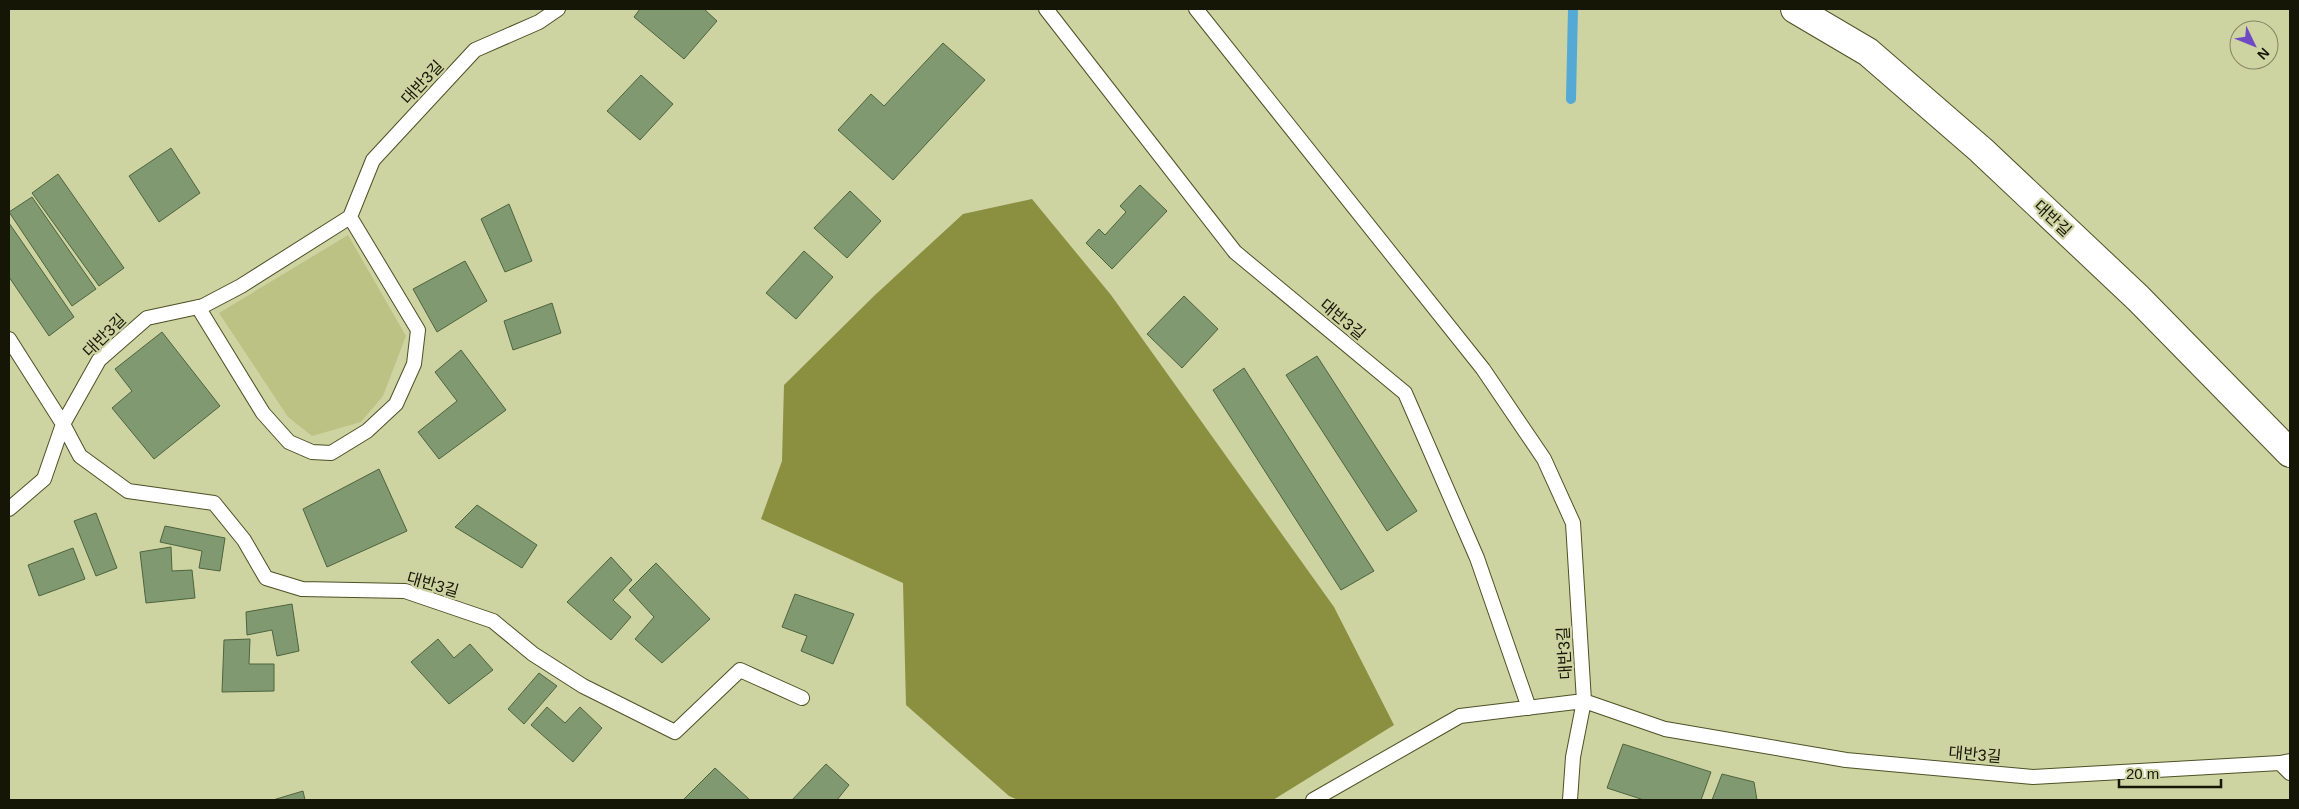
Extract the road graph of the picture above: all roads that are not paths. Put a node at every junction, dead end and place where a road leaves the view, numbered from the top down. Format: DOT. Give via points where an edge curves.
graph roads {
  1 [pos="558,9"];
  2 [pos="1046,9"];
  3 [pos="1196,9"];
  4 [pos="1795,9"];
  5 [pos="350,217"];
  6 [pos="198,307"];
  7 [pos="9,339"];
  8 [pos="63,424"];
  9 [pos="2290,453"];
  10 [pos="9,509"];
  11 [pos="802,698"];
  12 [pos="1584,701"];
  13 [pos="1529,708"];
  14 [pos="2285,762"];
  15 [pos="2290,773"];
  16 [pos="1313,800"];
  17 [pos="1570,800"];
  1 -- 5 [label="lane, 대반3길" via="539,22 476,50 373,160"];
  2 -- 13 [label="lane, 대반3길" via="1235,252 1405,393 1477,558"];
  3 -- 12 [label="lane, 대반3길" via="1484,369 1544,458 1573,523"];
  4 -- 9 [label="street, 대반길" via="1868,52 1981,150 2138,298"];
  5 -- 6 [label="lane, 대반3길" via="240,286"];
  5 -- 6 [label="lane" via="418,330 414,364 396,404 367,431 331,453 312,452 289,442 263,413"];
  6 -- 8 [label="lane, 대반3길" via="147,318 99,360"];
  7 -- 8 [label="lane, 대반3길"];
  8 -- 10 [label="lane" via="44,478"];
  8 -- 11 [label="lane, 대반3길" via="80,456 128,491 214,503 244,540 266,578 302,589 405,591 493,621 533,654 583,686 675,732 740,670"];
  12 -- 13 [label="lane, 대반3길"];
  12 -- 14 [label="lane, 대반3길" via="1665,729 1846,760 2033,777"];
  12 -- 17 [label="lane, 대반3길" via="1573,757"];
  13 -- 16 [label="lane, 대반3길" via="1460,716"];
  14 -- 15 [label="lane"];
}
